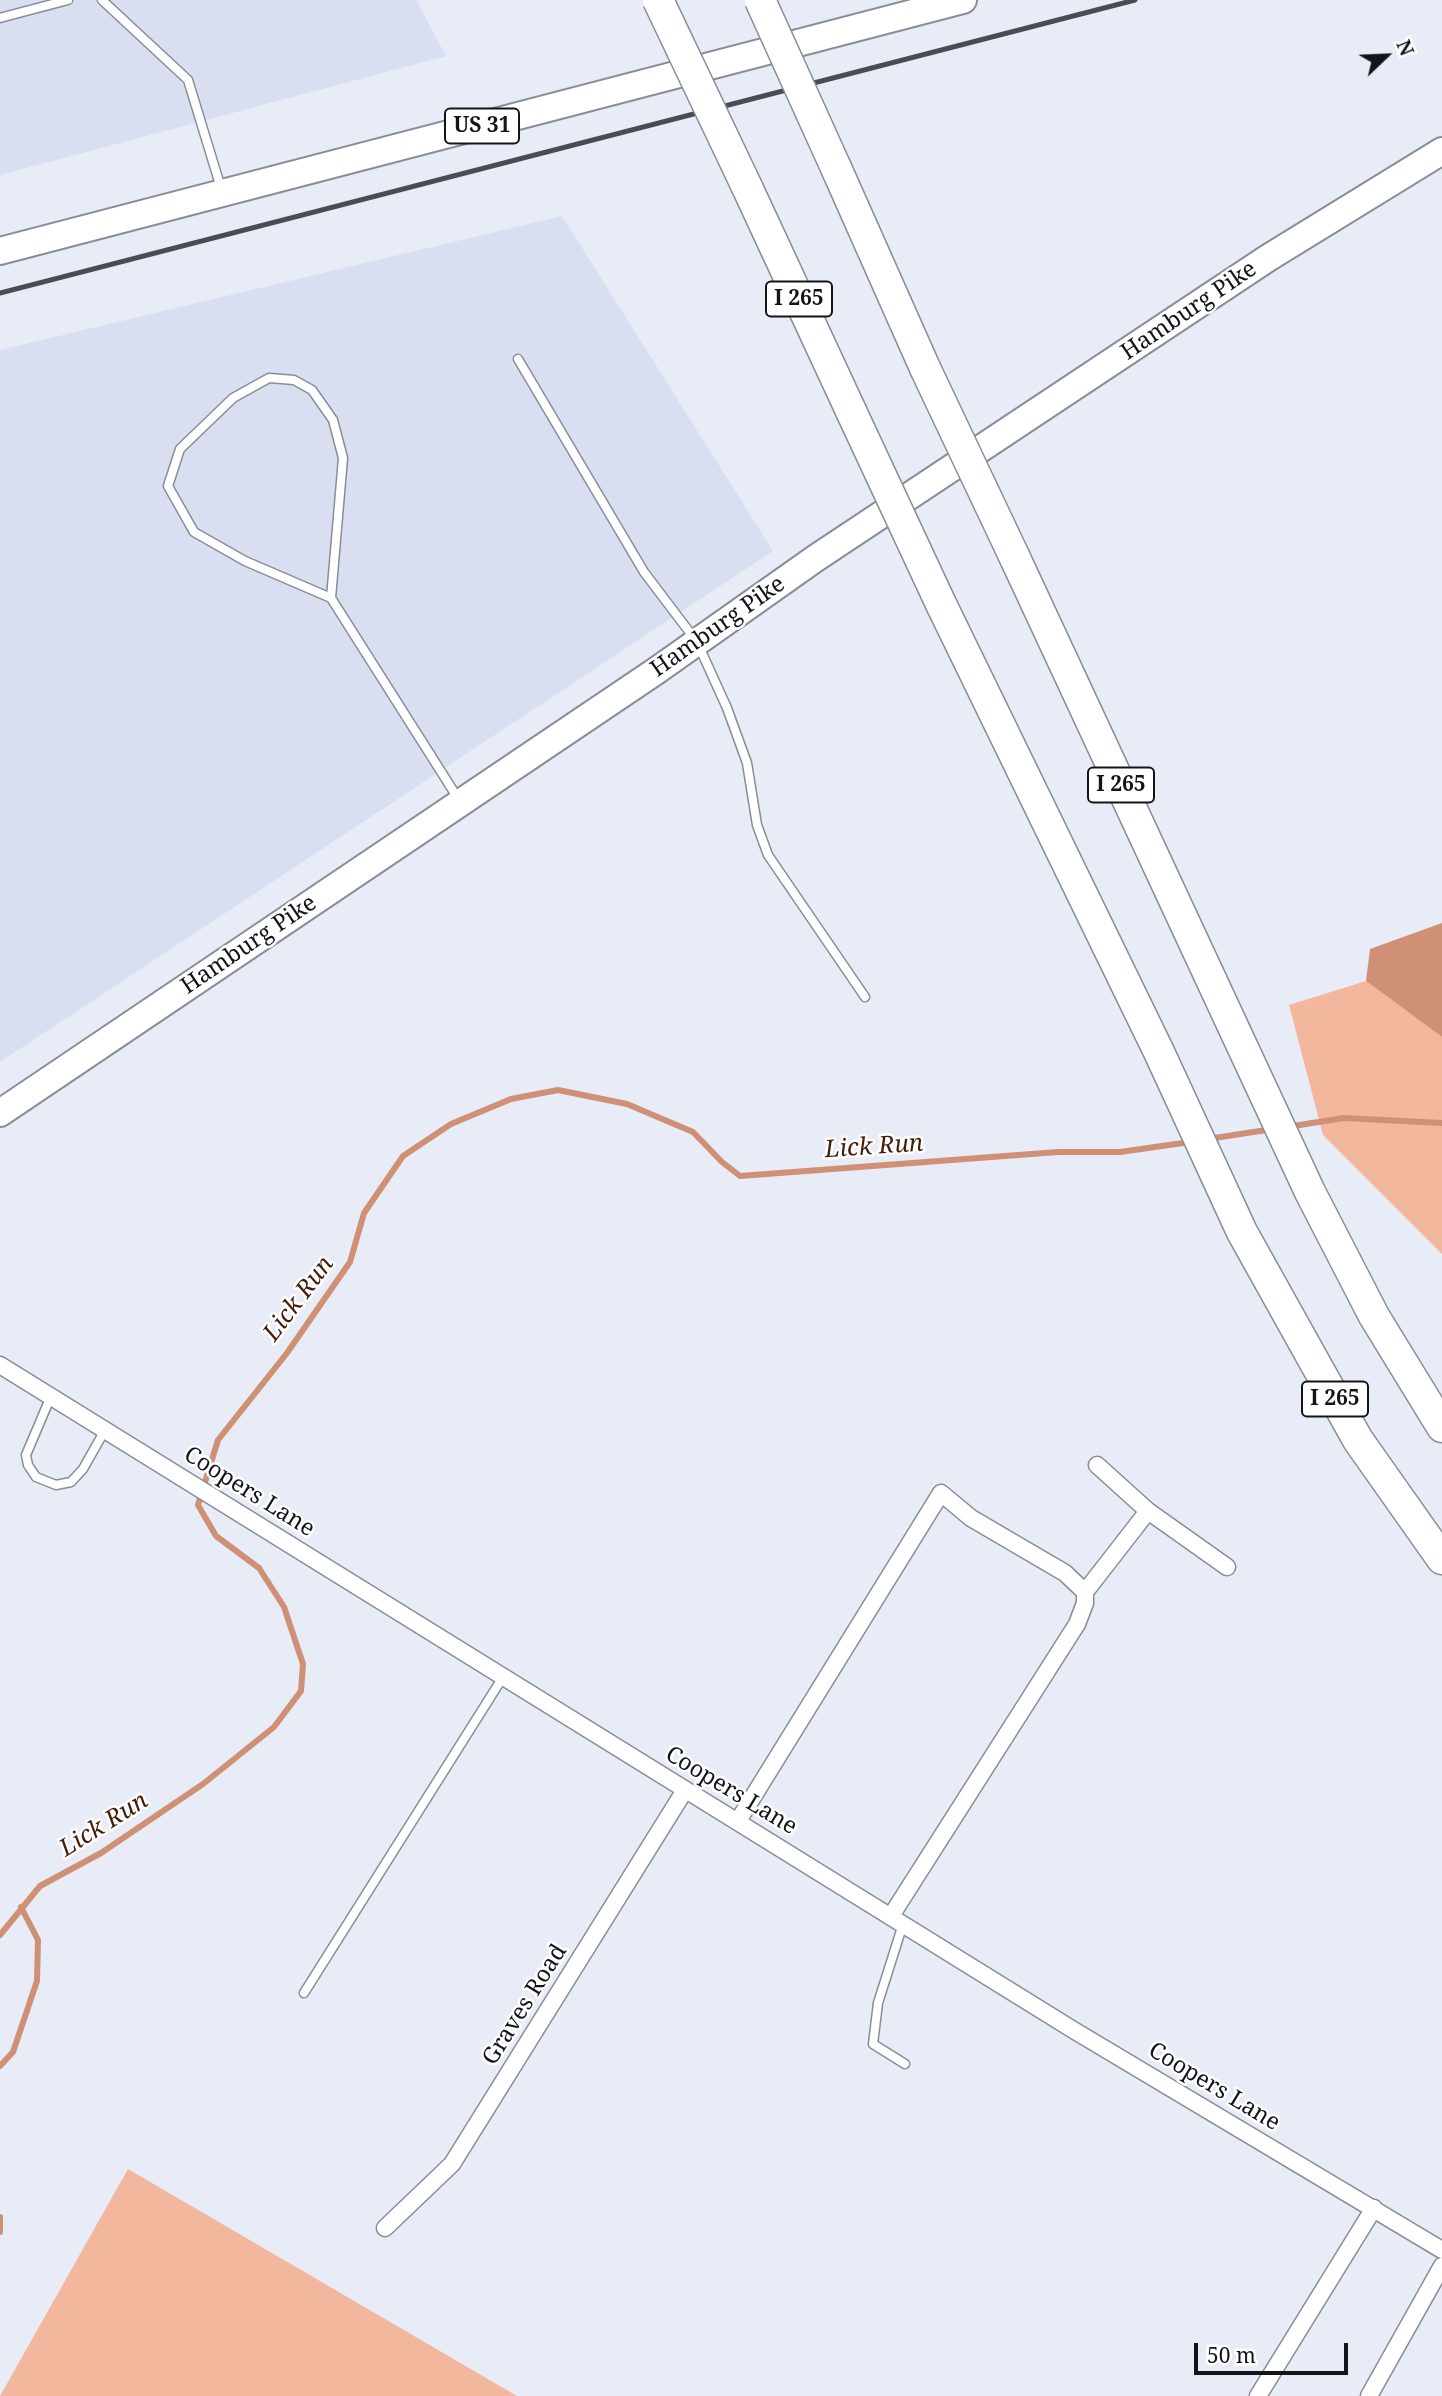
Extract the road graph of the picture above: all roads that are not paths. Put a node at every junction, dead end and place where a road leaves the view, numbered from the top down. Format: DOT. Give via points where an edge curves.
graph roads {
  1 [pos="68,0"];
  2 [pos="102,0"];
  3 [pos="657,0"];
  4 [pos="760,0"];
  5 [pos="963,0"];
  6 [pos="0,18"];
  7 [pos="1442,151"];
  8 [pos="223,194"];
  9 [pos="0,251"];
  10 [pos="518,359"];
  11 [pos="331,598"];
  12 [pos="697,642"];
  13 [pos="460,803"];
  14 [pos="865,997"];
  15 [pos="0,1113"];
  16 [pos="0,1365"];
  17 [pos="51,1396"];
  18 [pos="1442,1427"];
  19 [pos="105,1430"];
  20 [pos="1097,1465"];
  21 [pos="1148,1511"];
  22 [pos="1442,1559"];
  23 [pos="1227,1567"];
  24 [pos="1084,1592"];
  25 [pos="503,1677"];
  26 [pos="685,1790"];
  27 [pos="738,1821"];
  28 [pos="897,1920"];
  29 [pos="304,1993"];
  30 [pos="905,2064"];
  31 [pos="1374,2208"];
  32 [pos="385,2228"];
  33 [pos="1442,2250"];
  34 [pos="1442,2266"];
  35 [pos="1258,2396"];
  36 [pos="1369,2396"];
  1 -- 6 [label="lane"];
  2 -- 8 [label="lane" via="188,80"];
  3 -- 22 [label="highway, I 265, bridge" via="1242,1232 1358,1440"];
  4 -- 18 [label="highway, I 265, bridge" via="925,368 1310,1192 1374,1316"];
  5 -- 8 [label="main road, US 31"];
  7 -- 12 [label="main road, Hamburg Pike" via="1268,258"];
  8 -- 9 [label="main road, US 31"];
  10 -- 12 [label="lane" via="644,572"];
  11 -- 11 [label="lane" via="245,561 194,532 168,486 180,449 233,398 269,378 294,380 312,390 333,420 343,458"];
  11 -- 13 [label="lane"];
  12 -- 13 [label="main road, Hamburg Pike"];
  12 -- 14 [label="lane" via="747,763 757,825 768,855"];
  13 -- 15 [label="main road, Hamburg Pike"];
  16 -- 17 [label="street, Coopers Lane"];
  17 -- 19 [label="street, Coopers Lane"];
  17 -- 19 [label="lane" via="26,1455 36,1476 56,1485 71,1482"];
  19 -- 25 [label="street, Coopers Lane"];
  20 -- 21 [label="street"];
  21 -- 23 [label="street"];
  21 -- 24 [label="street"];
  24 -- 27 [label="street" via="1065,1573 971,1518 941,1493"];
  24 -- 28 [label="street" via="1077,1624"];
  25 -- 26 [label="street, Coopers Lane"];
  25 -- 29 [label="lane"];
  26 -- 27 [label="street, Coopers Lane"];
  26 -- 32 [label="street, Graves Road" via="452,2164"];
  27 -- 28 [label="street, Coopers Lane"];
  28 -- 30 [label="lane" via="873,2044"];
  28 -- 31 [label="street, Coopers Lane"];
  31 -- 33 [label="street, Coopers Lane"];
  31 -- 35 [label="street"];
  34 -- 36 [label="street"];
}
